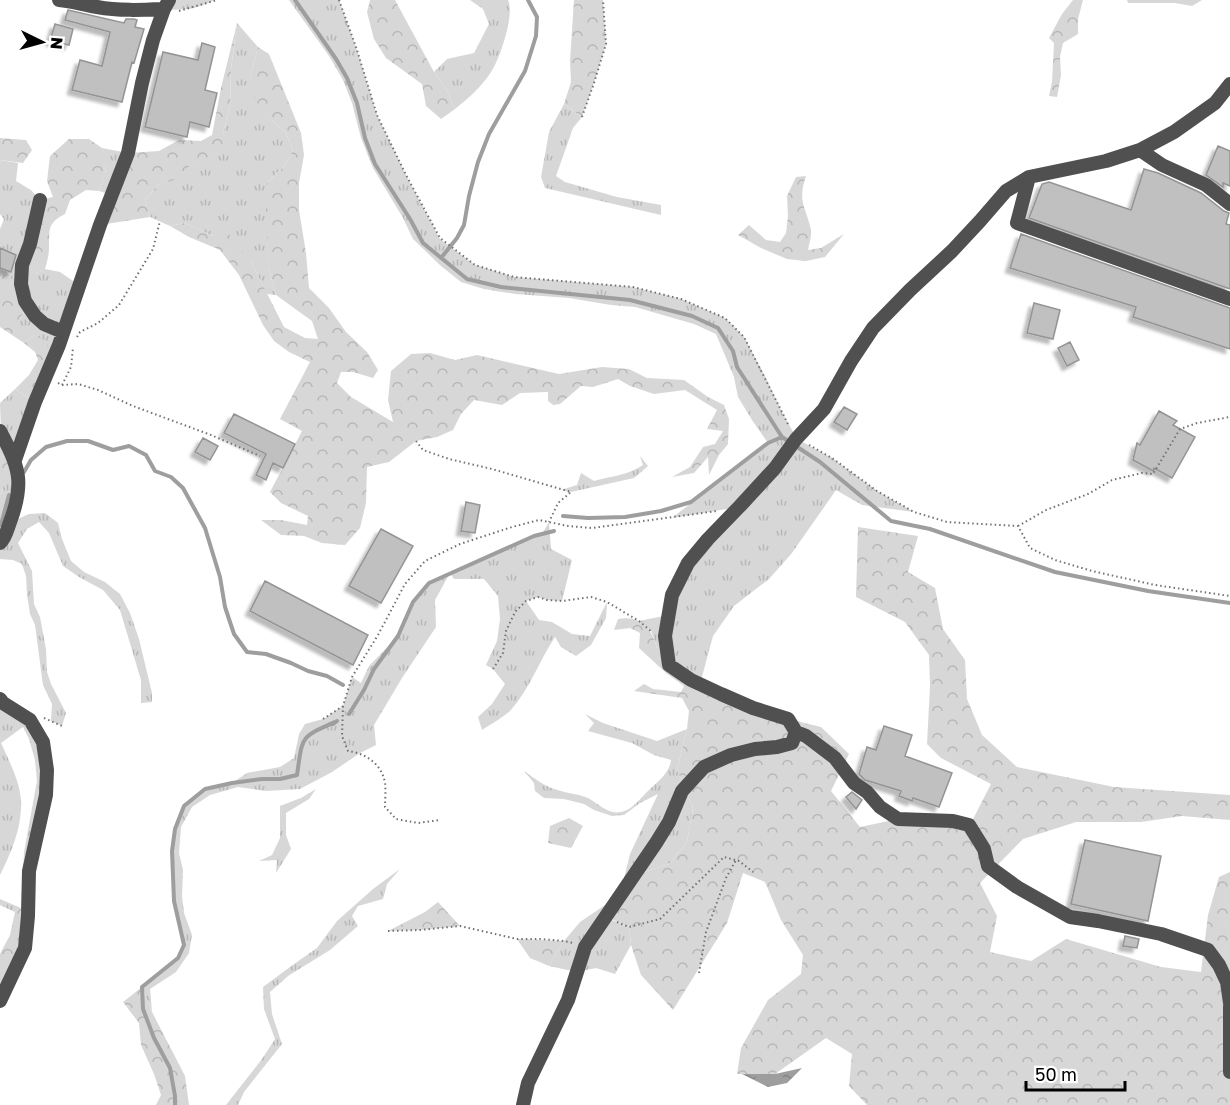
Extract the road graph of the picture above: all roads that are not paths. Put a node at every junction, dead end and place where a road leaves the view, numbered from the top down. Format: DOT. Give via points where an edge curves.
graph roads {
  1 [pos="59,0"];
  2 [pos="167,5"];
  3 [pos="1230,84"];
  4 [pos="1140,150"];
  5 [pos="1029,177"];
  6 [pos="40,200"];
  7 [pos="1230,204"];
  8 [pos="1230,299"];
  9 [pos="63,332"];
  10 [pos="0,431"];
  11 [pos="15,460"];
  12 [pos="0,543"];
  13 [pos="0,699"];
  14 [pos="796,732"];
  15 [pos="0,1001"];
  16 [pos="1230,1004"];
  17 [pos="1230,1072"];
  18 [pos="523,1105"];
  1 -- 2 [label="street" via="129,11"];
  2 -- 9 [label="street" via="153,40 128,153"];
  3 -- 4 [label="street" via="1215,103"];
  4 -- 5 [label="street"];
  4 -- 7 [label="street" via="1206,185"];
  5 -- 8 [label="street" via="1017,223"];
  5 -- 14 [label="street" via="1006,191 952,251 873,328 824,409 688,563 672,595 665,636 669,665 753,708 788,719"];
  6 -- 9 [label="street" via="22,265 21,284 25,302 34,316"];
  9 -- 11 [label="street"];
  10 -- 11 [label="street"];
  11 -- 12 [label="street" via="17,505"];
  13 -- 15 [label="street" via="30,720 43,742 47,770 46,795 29,871 25,948"];
  14 -- 16 [label="street" via="835,758 854,783 898,819 953,820 969,825 984,849 988,866 1070,917 1161,934 1208,950 1227,982"];
  14 -- 18 [label="street" via="792,743 731,755 704,767 682,791 665,829 585,947 568,1000 528,1083"];
  16 -- 17 [label="street"];
}
